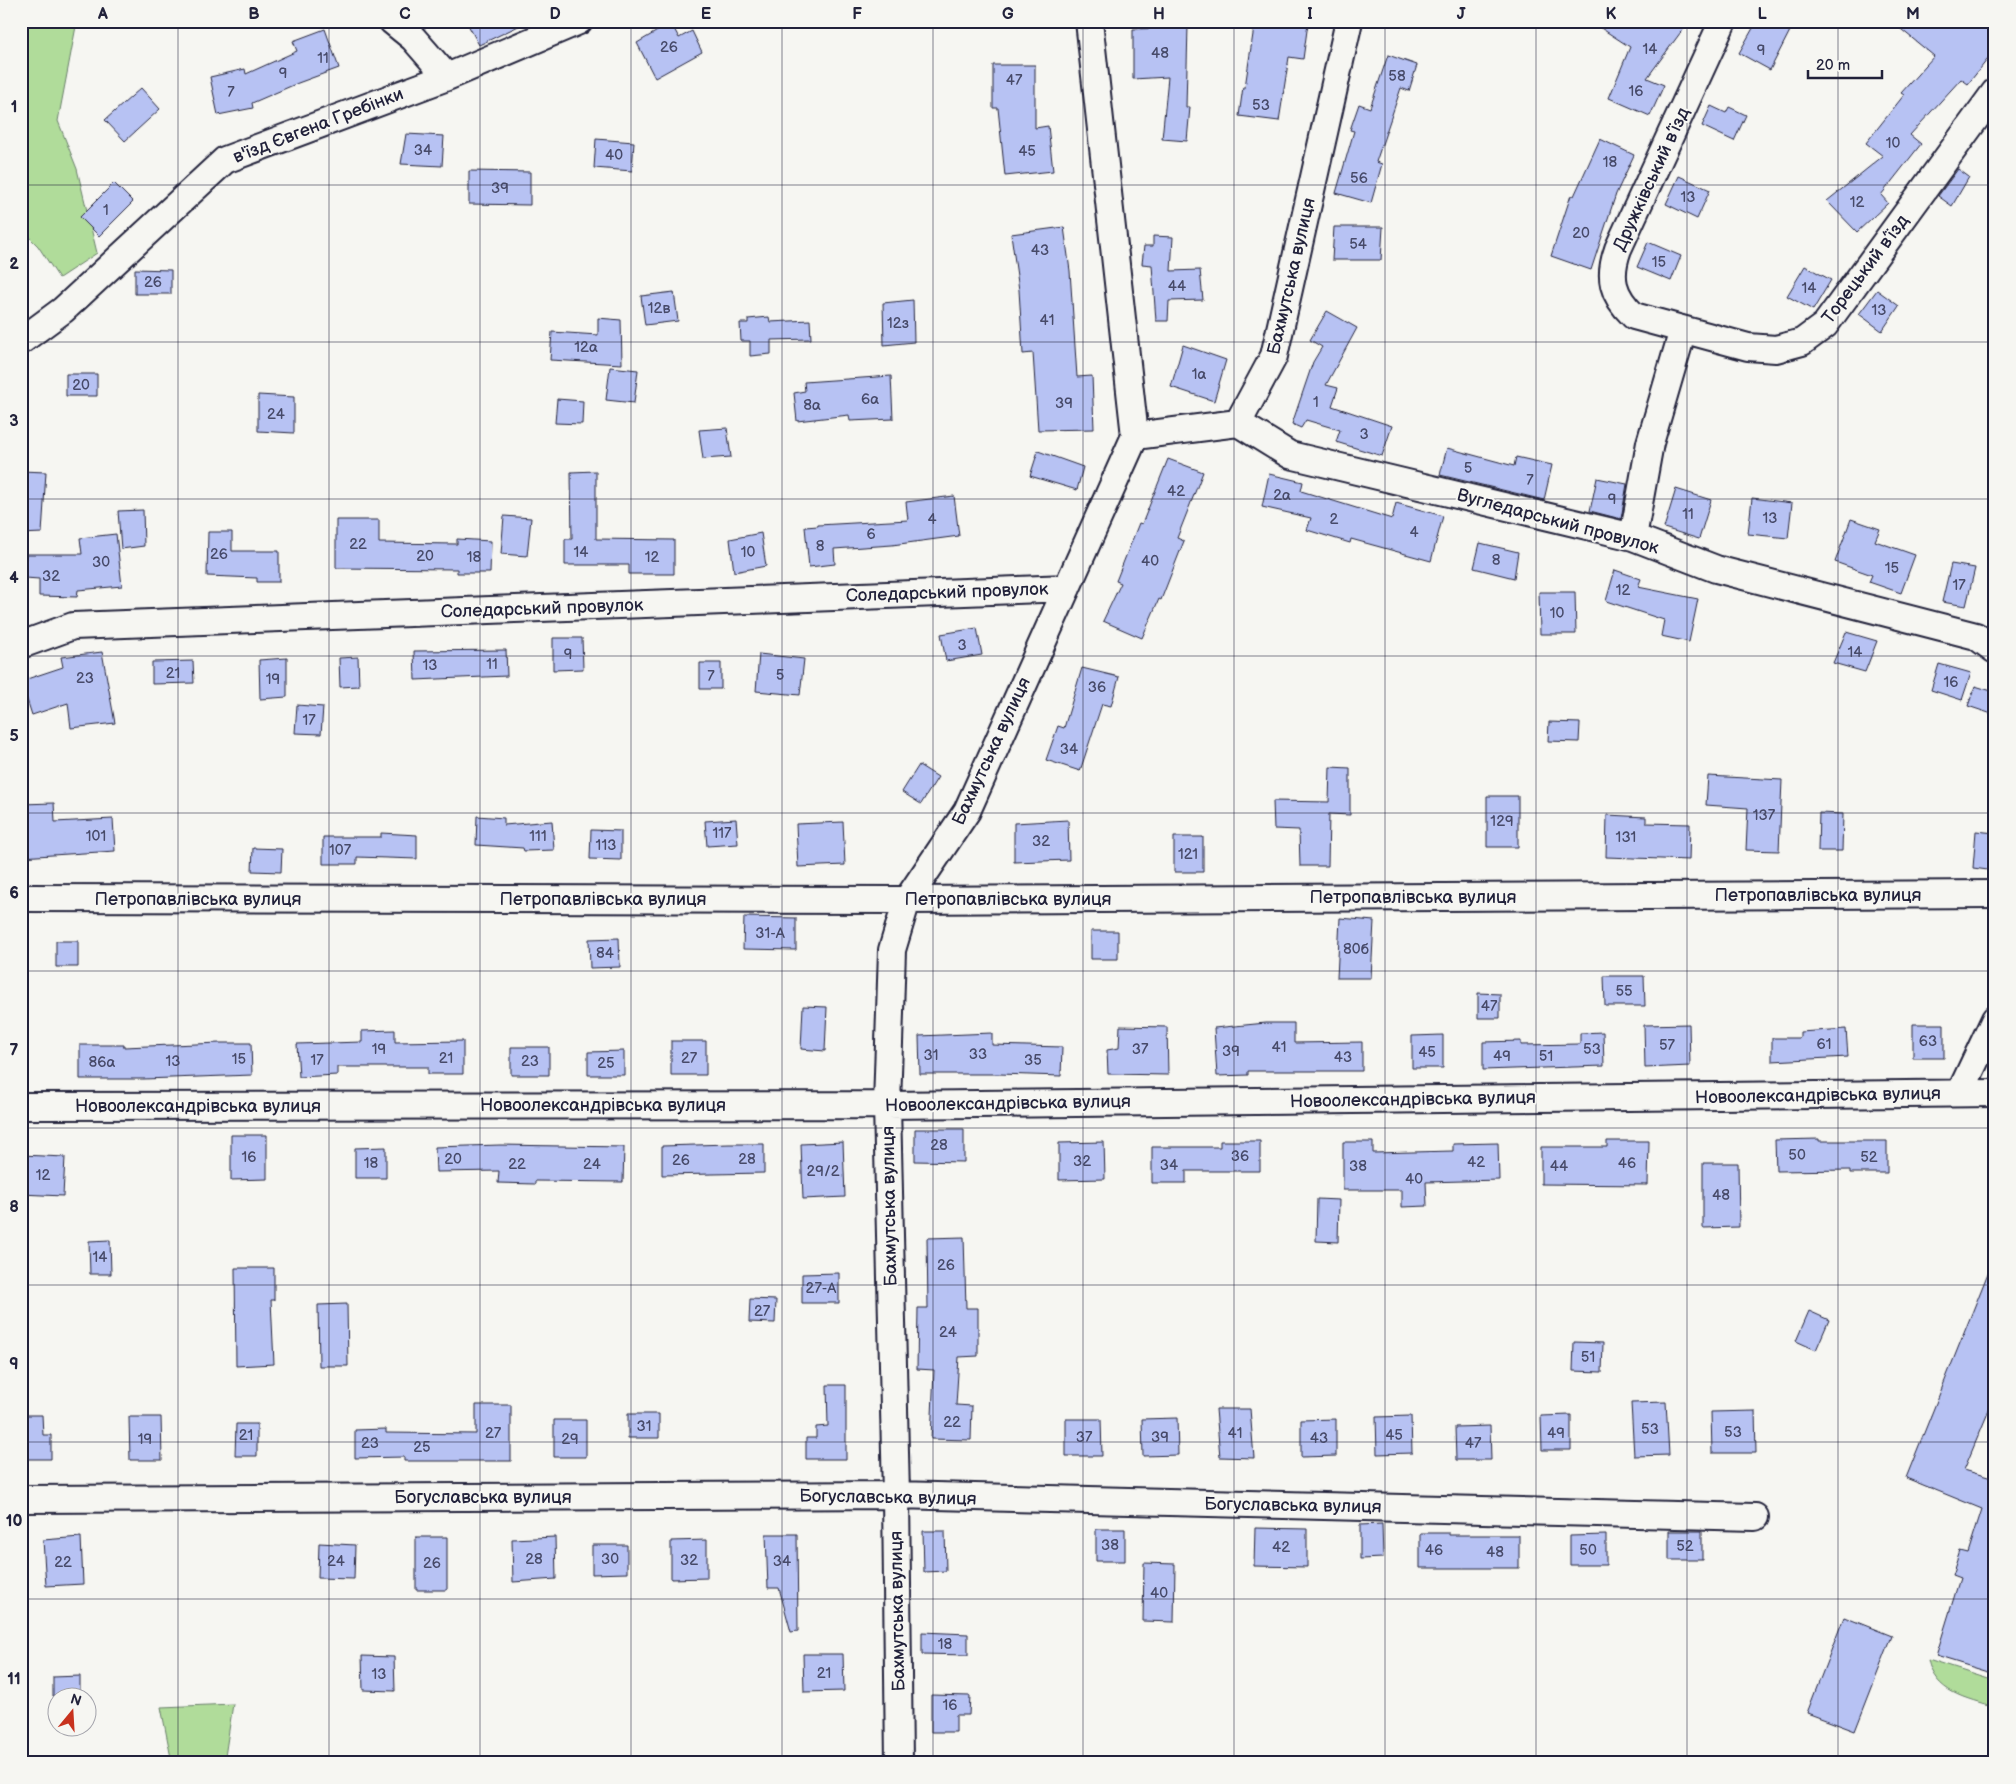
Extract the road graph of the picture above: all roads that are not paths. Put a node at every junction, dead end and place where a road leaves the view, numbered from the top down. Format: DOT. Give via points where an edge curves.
graph roads {
  1 [pos="392,21"];
  2 [pos="579,21"];
  3 [pos="1089,21"];
  4 [pos="1350,21"];
  5 [pos="1723,21"];
  6 [pos="447,77"];
  7 [pos="1995,92"];
  8 [pos="1683,330"];
  9 [pos="21,341"];
  10 [pos="1238,423"];
  11 [pos="1135,436"];
  12 [pos="1633,537"];
  13 [pos="1067,588"];
  14 [pos="21,645"];
  15 [pos="1995,650"];
  16 [pos="1995,894"];
  17 [pos="21,898"];
  18 [pos="906,900"];
  19 [pos="1995,1019"];
  20 [pos="1960,1093"];
  21 [pos="1995,1093"];
  22 [pos="887,1105"];
  23 [pos="21,1106"];
  24 [pos="896,1495"];
  25 [pos="21,1498"];
  26 [pos="1755,1517"];
  27 [pos="899,1763"];
  1 -- 6 [label="street" via="413,38"];
  2 -- 6 [label="street, в'їзд Євгена Гребінки"];
  3 -- 11 [label="street"];
  4 -- 10 [label="street, Бахмутська вулиця" via="1274,356"];
  5 -- 8 [label="street, Дружківський в’їзд" via="1613,263 1616,293 1634,316"];
  6 -- 9 [label="street, в'їзд Євгена Гребінки" via="224,160 63,310"];
  7 -- 8 [label="street, Торецький в’їзд" via="1825,325 1802,342 1776,349 1748,347"];
  8 -- 12 [label="street" via="1650,442"];
  10 -- 11 [label="street"];
  10 -- 12 [label="street, Вугледарський провулок" via="1290,455"];
  11 -- 13 [label="street, Бахмутська вулиця"];
  12 -- 15 [label="street, Вугледарський провулок" via="1716,569 1976,636"];
  13 -- 14 [label="street, Соледарський провулок" via="73,626"];
  13 -- 18 [label="street, Бахмутська вулиця" via="967,811"];
  16 -- 18 [label="street, Петропавлівська вулиця"];
  17 -- 18 [label="street, Петропавлівська вулиця"];
  18 -- 22 [label="street, Бахмутська вулиця" via="892,950"];
  19 -- 20 [label="street"];
  20 -- 21 [label="street, Новоолександрівська вулиця"];
  20 -- 22 [label="street, Новоолександрівська вулиця"];
  22 -- 23 [label="street, Новоолександрівська вулиця"];
  22 -- 24 [label="street, Бахмутська вулиця"];
  24 -- 25 [label="street, Богуславська вулиця"];
  24 -- 26 [label="street, Богуславська вулиця"];
  24 -- 27 [label="street, Бахмутська вулиця"];
}
